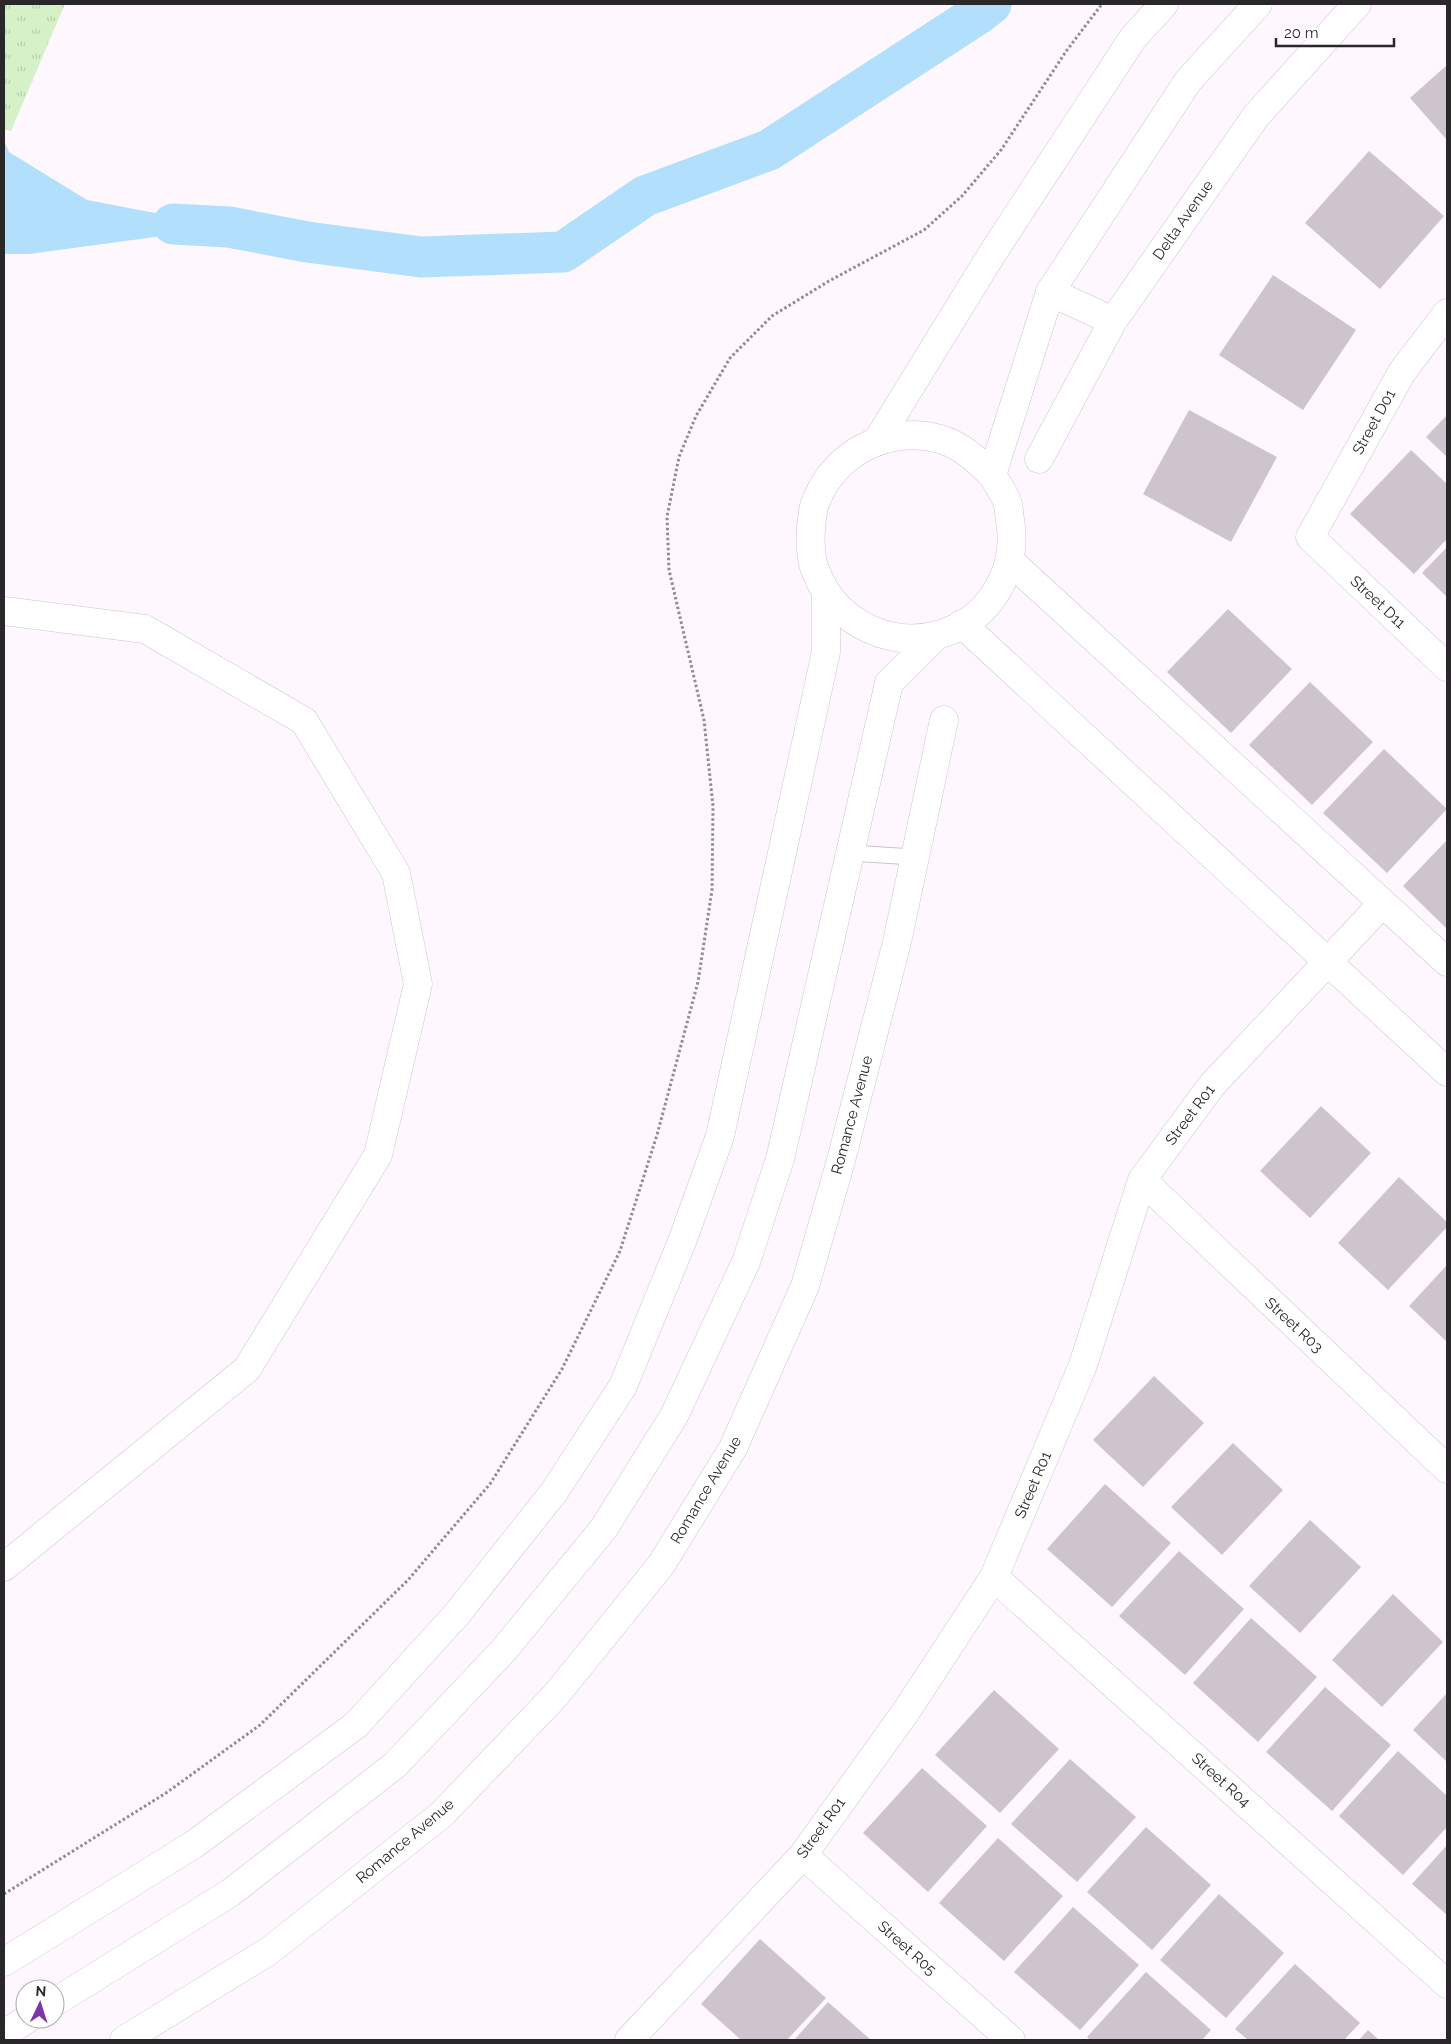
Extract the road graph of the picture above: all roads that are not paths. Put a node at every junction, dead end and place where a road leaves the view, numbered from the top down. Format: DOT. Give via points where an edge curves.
graph roads {
  1 [pos="1164,4"];
  2 [pos="1258,4"];
  3 [pos="1357,4"];
  4 [pos="1050,292"];
  5 [pos="1447,314"];
  6 [pos="1112,321"];
  7 [pos="877,441"];
  8 [pos="1040,459"];
  9 [pos="992,475"];
  10 [pos="1310,537"];
  11 [pos="1010,561"];
  12 [pos="826,593"];
  13 [pos="4,611"];
  14 [pos="962,624"];
  15 [pos="937,635"];
  16 [pos="1447,667"];
  17 [pos="944,720"];
  18 [pos="851,853"];
  19 [pos="914,858"];
  20 [pos="1383,903"];
  21 [pos="1327,962"];
  22 [pos="1447,962"];
  23 [pos="1447,1072"];
  24 [pos="1142,1180"];
  25 [pos="1447,1469"];
  26 [pos="4,1567"];
  27 [pos="994,1577"];
  28 [pos="803,1856"];
  29 [pos="4,1962"];
  30 [pos="1447,1984"];
  31 [pos="65,1996"];
  32 [pos="15,2027"];
  33 [pos="4,2034"];
  34 [pos="124,2040"];
  35 [pos="629,2040"];
  36 [pos="1011,2040"];
  1 -- 7 [label="street" via="1128,46 992,254"];
  2 -- 4 [label="street" via="1188,81"];
  3 -- 6 [label="street, Delta Avenue" via="1256,116"];
  4 -- 6 [label="street"];
  4 -- 9 [label="street"];
  5 -- 10 [label="street, Street D01" via="1402,372"];
  6 -- 8 [label="street, Delta Avenue"];
  7 -- 9 [label="street" via="908,435 940,439 969,453"];
  7 -- 12 [label="street" via="850,455 828,477 814,505 809,535 813,565"];
  9 -- 11 [label="street" via="1008,502 1013,535"];
  10 -- 16 [label="street, Street D11"];
  11 -- 14 [label="street" via="1000,586 984,608"];
  11 -- 20 [label="street"];
  12 -- 15 [label="street" via="848,616 875,632 905,638"];
  12 -- 29 [label="street" via="826,652 720,1136 683,1239 623,1386 554,1492 457,1614 356,1725 193,1845"];
  13 -- 26 [label="street" via="145,629 304,721 396,873 418,984 378,1155 247,1369"];
  14 -- 15 [label="street"];
  14 -- 21 [label="street"];
  15 -- 18 [label="street" via="889,683"];
  17 -- 19 [label="street, Romance Avenue"];
  18 -- 19 [label="lane"];
  18 -- 31 [label="street" via="780,1159 746,1262 674,1416 604,1528 503,1651 395,1764 230,1893"];
  19 -- 34 [label="street, Romance Avenue" via="897,942 805,1286 733,1448 661,1565 555,1696 441,1815 270,1952"];
  20 -- 21 [label="street, Street R01"];
  20 -- 22 [label="street"];
  21 -- 23 [label="street"];
  21 -- 24 [label="street, Street R01" via="1212,1085"];
  24 -- 25 [label="street, Street R03"];
  24 -- 27 [label="street, Street R01" via="1083,1365"];
  27 -- 28 [label="street, Street R01" via="907,1710"];
  27 -- 30 [label="street, Street R04"];
  28 -- 35 [label="street, Street R01"];
  28 -- 36 [label="street, Street R05"];
  32 -- 33 [label="street"];
}
